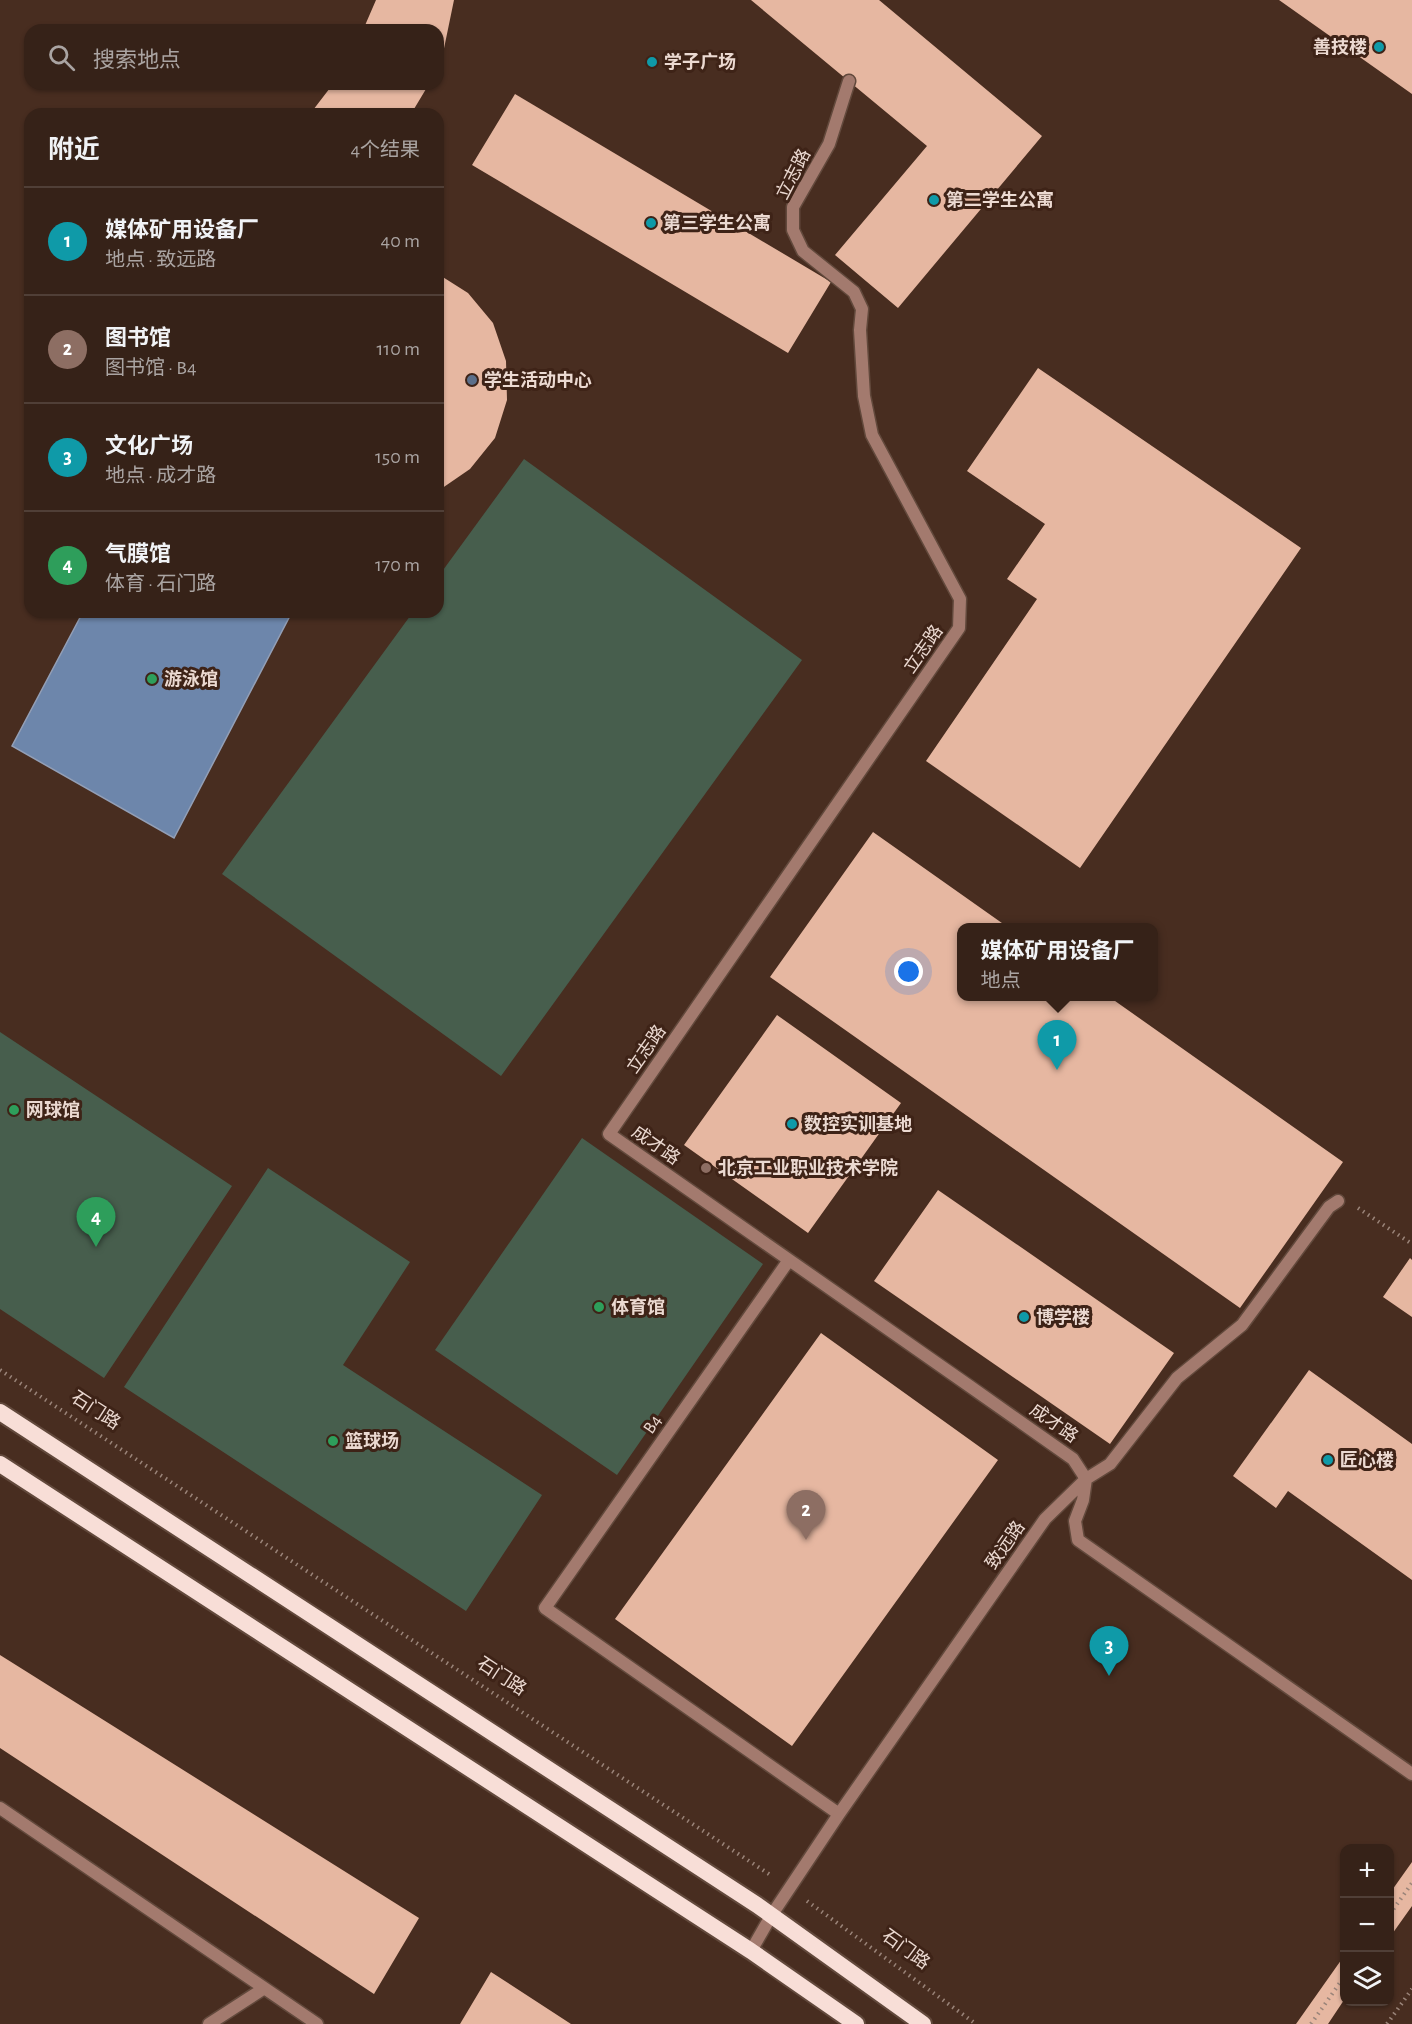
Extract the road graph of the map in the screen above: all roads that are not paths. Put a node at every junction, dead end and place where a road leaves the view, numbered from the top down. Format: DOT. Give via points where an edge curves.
graph roads {
  1 [pos="849,81"];
  2 [pos="609,1134"];
  3 [pos="1338,1201"];
  4 [pos="789,1260"];
  5 [pos="0,1412"];
  6 [pos="0,1464"];
  7 [pos="1086,1479"];
  8 [pos="1412,1774"];
  9 [pos="0,1808"];
  10 [pos="839,1814"];
  11 [pos="771,1916"];
  12 [pos="751,1952"];
  13 [pos="263,1989"];
  14 [pos="209,2024"];
  15 [pos="317,2024"];
  16 [pos="856,2024"];
  17 [pos="923,2024"];
  1 -- 2 [label="street, 立志路" via="829,144 793,207 793,230 803,251 854,292 862,309 864,396 872,435 960,599 959,628"];
  2 -- 4 [label="street, 成才路"];
  3 -- 7 [label="street, 致远路" via="1329,1207 1242,1325 1177,1378 1110,1464"];
  4 -- 7 [label="street, 成才路" via="1073,1459"];
  4 -- 10 [label="street, B4" via="545,1608"];
  5 -- 11 [label="highway"];
  6 -- 12 [label="highway"];
  7 -- 8 [label="street" via="1075,1521 1078,1540"];
  7 -- 10 [label="street, 致远路" via="1046,1519"];
  9 -- 13 [label="street"];
  10 -- 11 [label="street, 致远路"];
  11 -- 12 [label="street, 致远路"];
  11 -- 17 [label="highway"];
  12 -- 16 [label="highway"];
  13 -- 14 [label="street"];
  13 -- 15 [label="street"];
}
